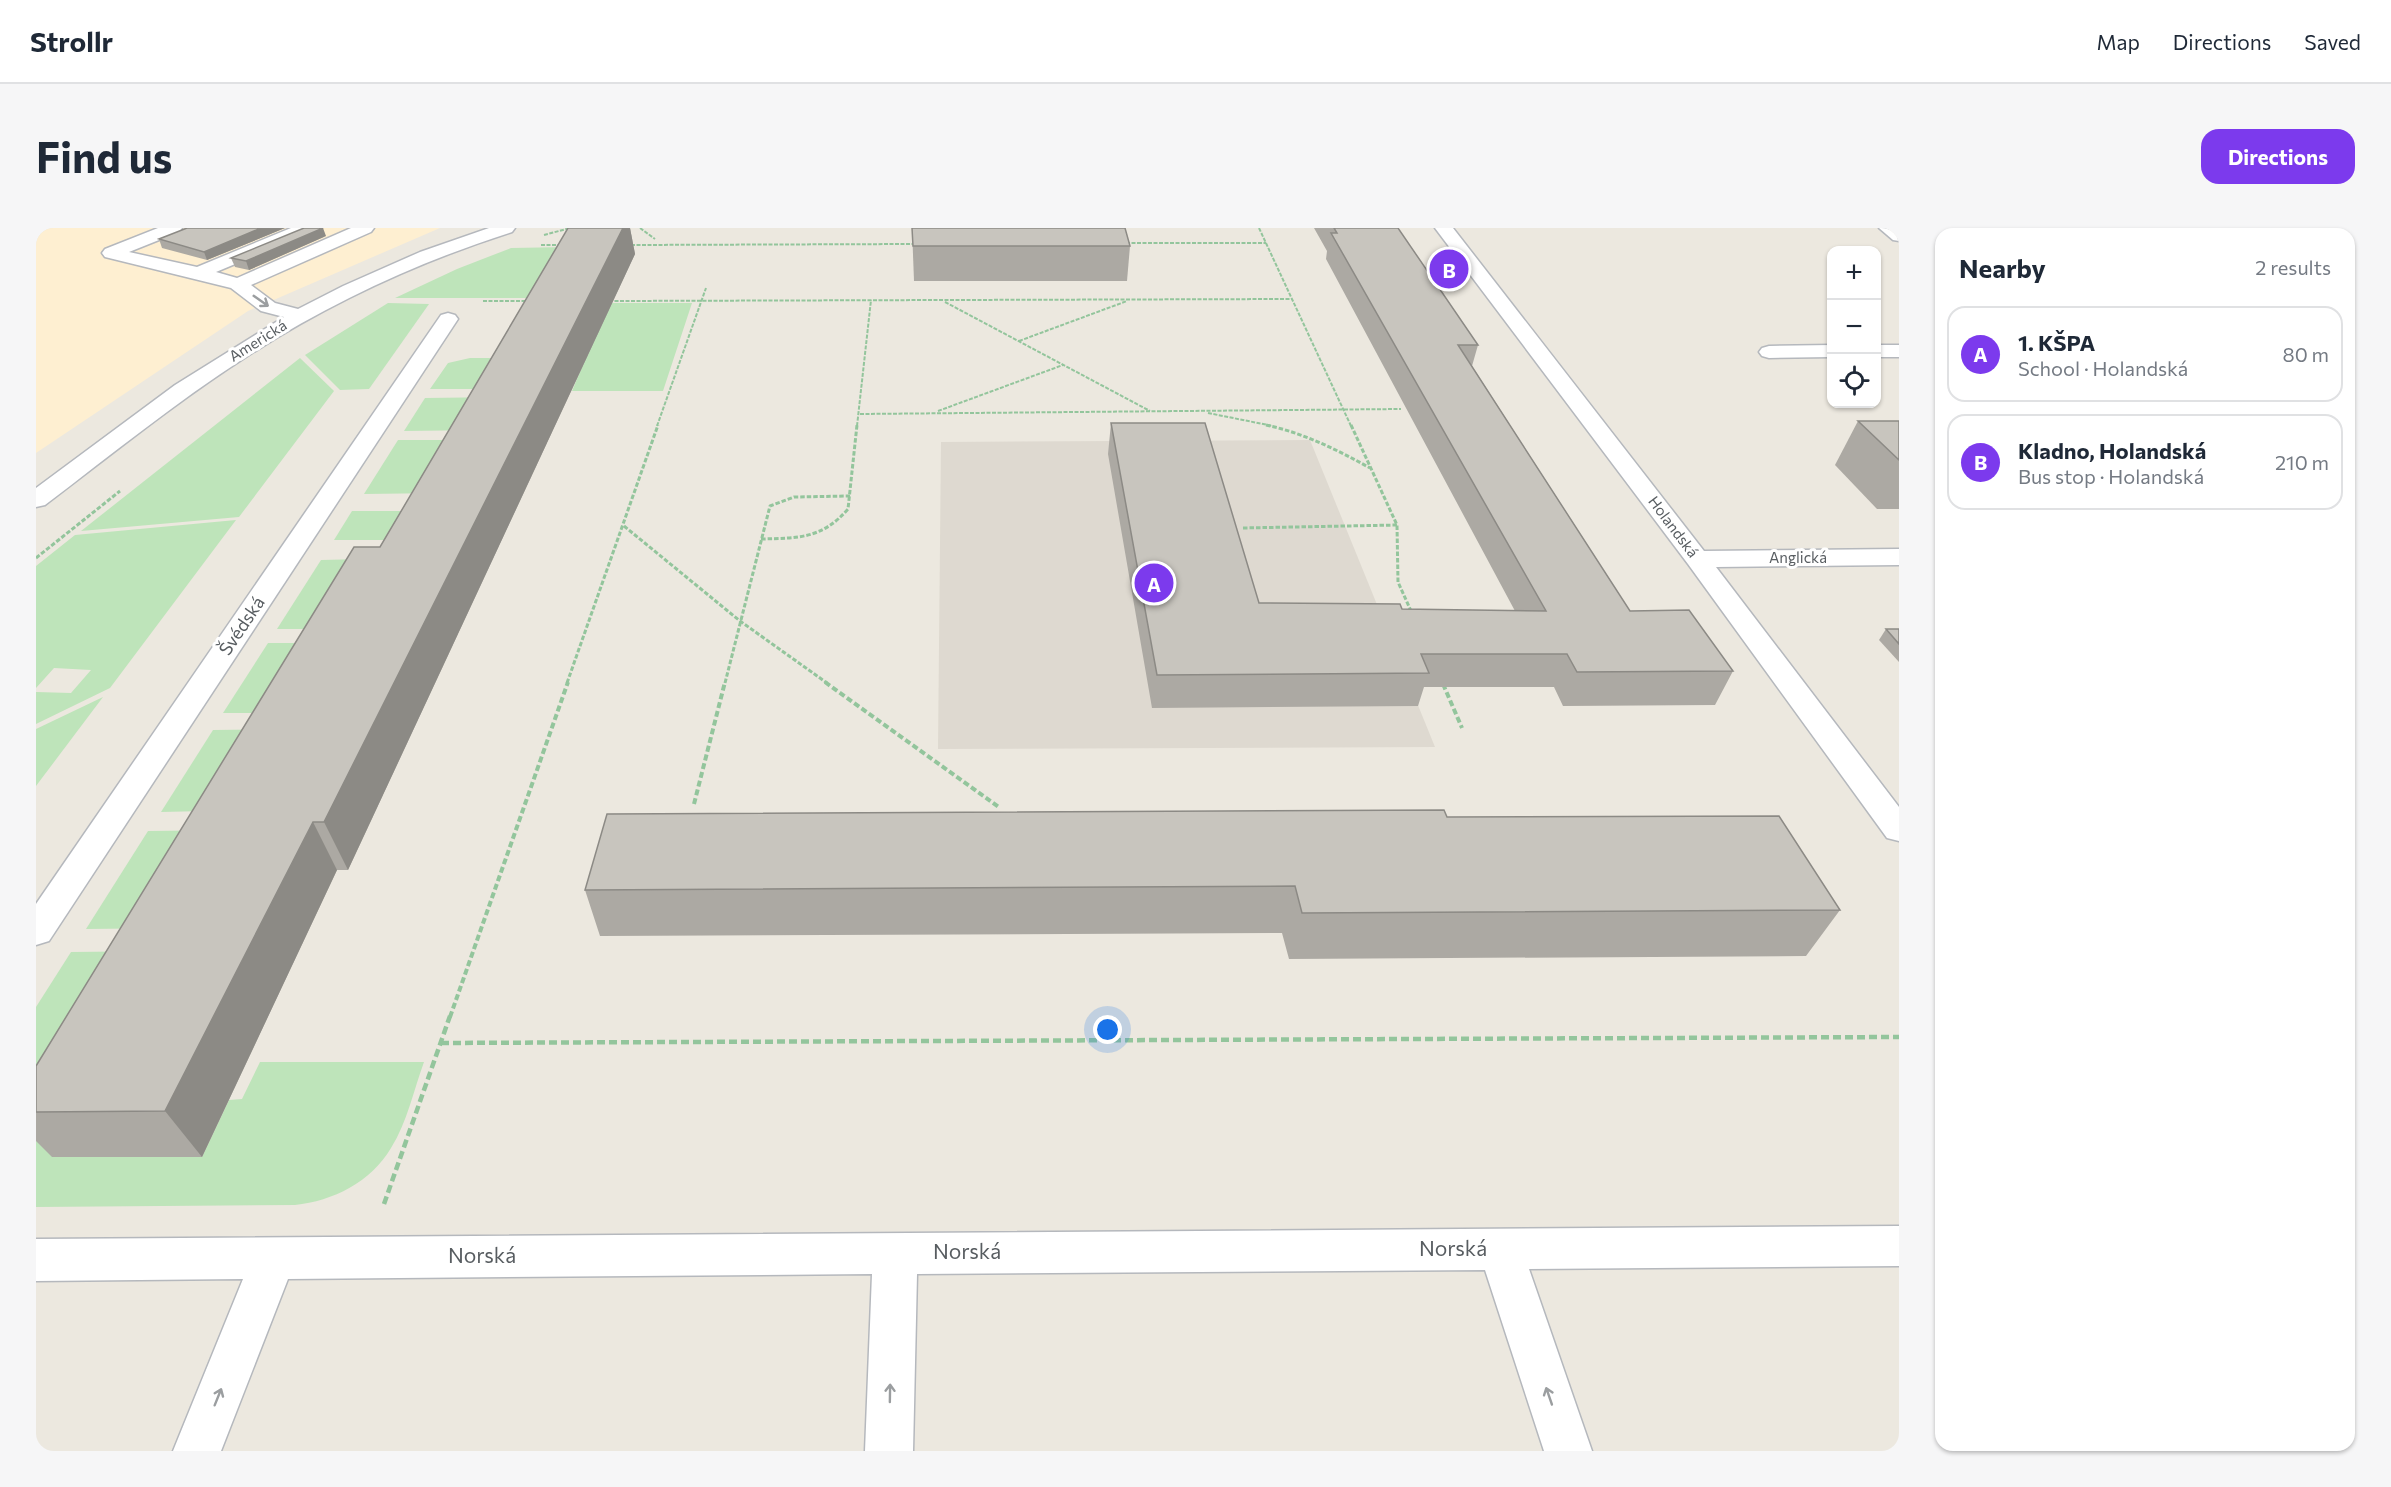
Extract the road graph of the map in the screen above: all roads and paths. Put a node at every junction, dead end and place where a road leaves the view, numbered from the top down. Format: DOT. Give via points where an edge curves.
graph roads {
  1 [pos="173,228"];
  2 [pos="306,228"];
  3 [pos="335,228"];
  4 [pos="365,228"];
  5 [pos="446,228"];
  6 [pos="506,228"];
  7 [pos="570,228"];
  8 [pos="639,228"];
  9 [pos="1259,228"];
  10 [pos="1444,228"];
  11 [pos="1888,228"];
  12 [pos="541,236"];
  13 [pos="1899,236"];
  14 [pos="476,237"];
  15 [pos="655,239"];
  16 [pos="1124,243"];
  17 [pos="1266,243"];
  18 [pos="923,244"];
  19 [pos="533,245"];
  20 [pos="568,245"];
  21 [pos="628,245"];
  22 [pos="199,273"];
  23 [pos="218,278"];
  24 [pos="238,284"];
  25 [pos="706,288"];
  26 [pos="1292,299"];
  27 [pos="871,300"];
  28 [pos="1131,300"];
  29 [pos="480,301"];
  30 [pos="538,301"];
  31 [pos="608,301"];
  32 [pos="700,301"];
  33 [pos="943,301"];
  34 [pos="300,315"];
  35 [pos="448,319"];
  36 [pos="1019,341"];
  37 [pos="1827,351"];
  38 [pos="1881,351"];
  39 [pos="1899,351"];
  40 [pos="1769,352"];
  41 [pos="1064,365"];
  42 [pos="1401,409"];
  43 [pos="1343,410"];
  44 [pos="1151,411"];
  45 [pos="1199,411"];
  46 [pos="934,413"];
  47 [pos="860,414"];
  48 [pos="1370,468"];
  49 [pos="125,488"];
  50 [pos="850,496"];
  51 [pos="36,500"];
  52 [pos="1396,525"];
  53 [pos="624,526"];
  54 [pos="1243,528"];
  55 [pos="760,538"];
  56 [pos="1899,557"];
  57 [pos="36,558"];
  58 [pos="1697,559"];
  59 [pos="1412,613"];
  60 [pos="740,621"];
  61 [pos="1439,676"];
  62 [pos="1462,728"];
  63 [pos="693,804"];
  64 [pos="1000,808"];
  65 [pos="1899,830"];
  66 [pos="36,932"];
  67 [pos="1899,1037"];
  68 [pos="441,1043"];
  69 [pos="1899,1246"];
  70 [pos="1500,1248"];
  71 [pos="895,1253"];
  72 [pos="274,1257"];
  73 [pos="366,1257"];
  74 [pos="36,1260"];
  75 [pos="197,1451"];
  76 [pos="889,1451"];
  77 [pos="1568,1451"];
  1 -- 22 [label="street" via="111,253"];
  2 -- 22 [label="street"];
  3 -- 23 [label="street"];
  4 -- 24 [label="street"];
  5 -- 14 [label="street"];
  6 -- 14 [label="street, Americká"];
  7 -- 12 [label="path"];
  8 -- 15 [label="path"];
  9 -- 17 [label="path"];
  10 -- 58 [label="street, Holandská"];
  11 -- 13 [label="street"];
  14 -- 34 [label="street, Americká" via="427,255"];
  16 -- 17 [label="path"];
  17 -- 26 [label="path"];
  18 -- 21 [label="path"];
  19 -- 20 [label="path"];
  22 -- 23 [label="street"];
  23 -- 24 [label="street"];
  24 -- 34 [label="street, one-way" via="268,306"];
  25 -- 32 [label="path"];
  26 -- 28 [label="path"];
  26 -- 43 [label="path"];
  27 -- 32 [label="path"];
  27 -- 33 [label="path"];
  27 -- 47 [label="path"];
  28 -- 33 [label="path"];
  28 -- 36 [label="path"];
  29 -- 30 [label="path"];
  31 -- 32 [label="path"];
  32 -- 53 [label="path"];
  33 -- 36 [label="path"];
  34 -- 51 [label="street, Americká" via="204,374"];
  35 -- 66 [label="street, Švédská"];
  36 -- 41 [label="path"];
  37 -- 40 [label="street"];
  38 -- 39 [label="street"];
  41 -- 44 [label="path"];
  41 -- 46 [label="path"];
  42 -- 43 [label="path"];
  43 -- 45 [label="path"];
  43 -- 48 [label="path"];
  44 -- 45 [label="path"];
  44 -- 46 [label="path"];
  45 -- 48 [label="path" via="1290,430"];
  46 -- 47 [label="path"];
  47 -- 50 [label="path"];
  48 -- 52 [label="path"];
  49 -- 57 [label="path"];
  50 -- 55 [label="path" via="849,509 837,524 818,534"];
  50 -- 55 [label="path" via="794,497 770,506"];
  52 -- 54 [label="path"];
  52 -- 59 [label="path" via="1398,582"];
  53 -- 60 [label="path"];
  53 -- 68 [label="path"];
  55 -- 60 [label="path"];
  56 -- 58 [label="street, Anglická"];
  58 -- 65 [label="street, Holandská"];
  60 -- 63 [label="path"];
  60 -- 64 [label="path"];
  61 -- 62 [label="path"];
  67 -- 68 [label="path"];
  68 -- 73 [label="path"];
  69 -- 70 [label="street, Norská"];
  70 -- 71 [label="street, Norská"];
  77 -- 70 [label="street, one-way"];
  71 -- 73 [label="street, Norská"];
  76 -- 71 [label="street, one-way"];
  72 -- 73 [label="street, Norská"];
  72 -- 74 [label="street, Norská"];
  75 -- 72 [label="street, one-way"];
}
